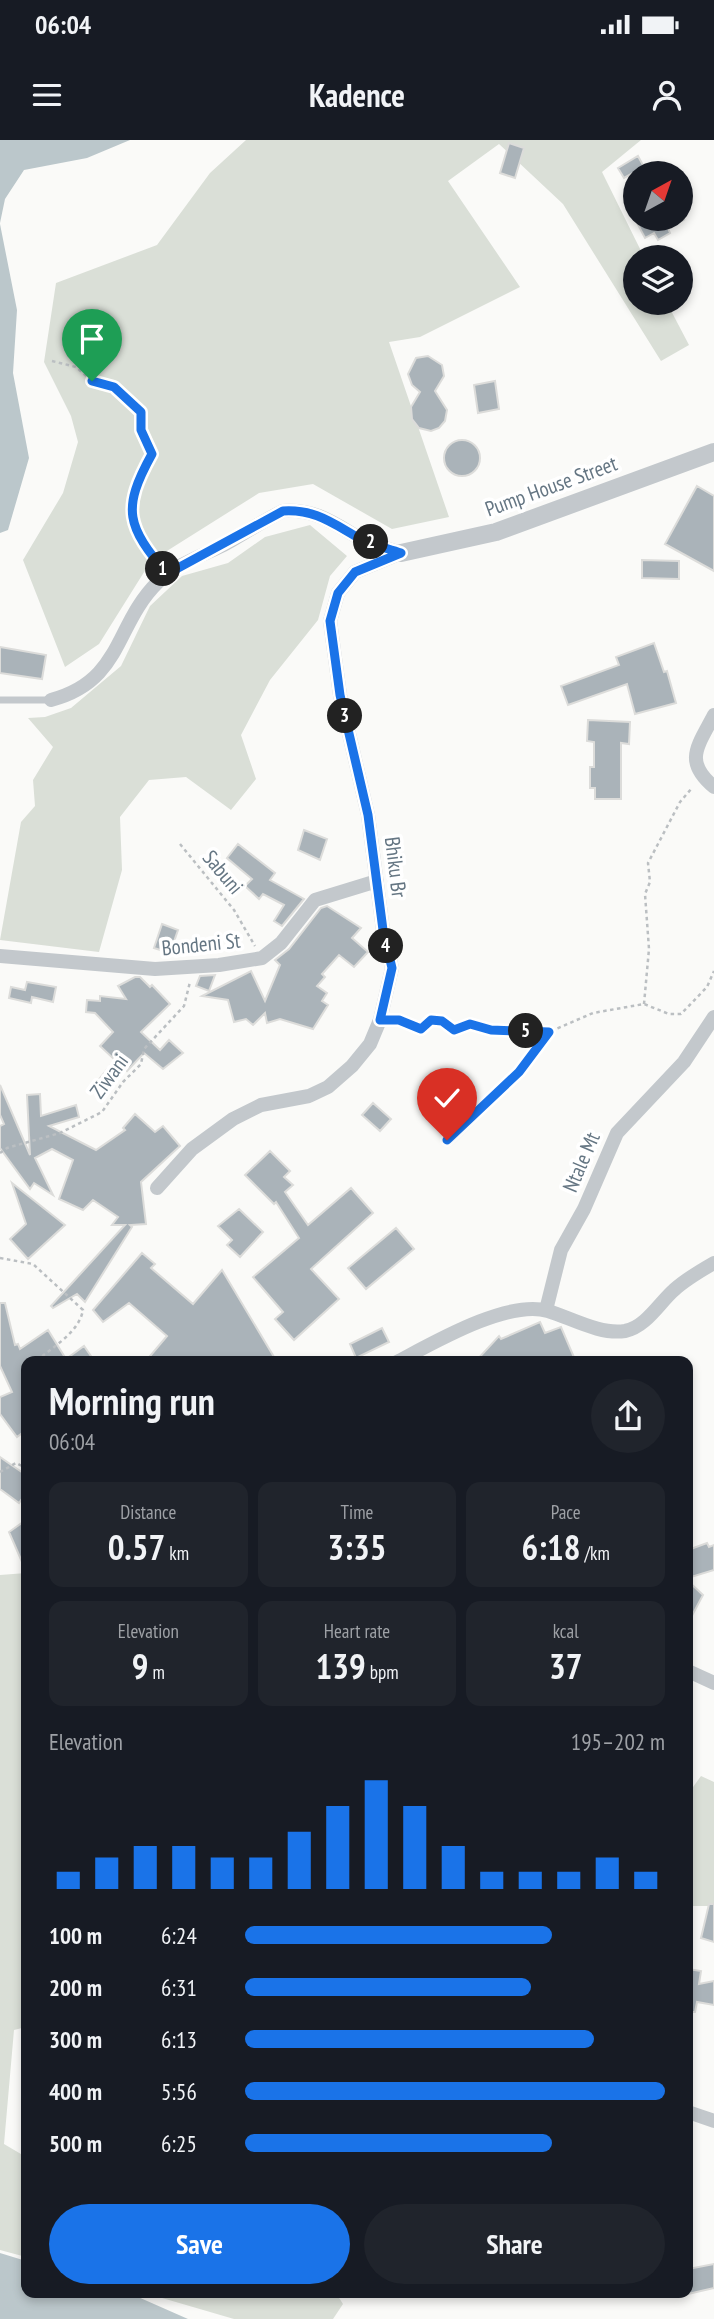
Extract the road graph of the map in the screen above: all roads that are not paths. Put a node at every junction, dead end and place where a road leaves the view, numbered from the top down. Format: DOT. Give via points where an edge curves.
graph roads {
  1 [pos="714,452"];
  2 [pos="401,553"];
  3 [pos="0,700"];
  4 [pos="51,700"];
  5 [pos="714,715"];
  6 [pos="714,787"];
  7 [pos="377,881"];
  8 [pos="0,957"];
  9 [pos="714,1017"];
  10 [pos="157,1188"];
  11 [pos="714,1263"];
  12 [pos="546,1310"];
  13 [pos="410,1356"];
  14 [pos="693,1673"];
  15 [pos="714,1683"];
  16 [pos="693,2114"];
  17 [pos="714,2121"];
  1 -- 2 [label="street, Pump House Street" via="496,532"];
  2 -- 4 [label="street" via="362,539 323,516 283,511 167,574 146,595 91,682 71,695"];
  2 -- 7 [label="street, Bhiku Br" via="355,572 338,593 330,621"];
  3 -- 4 [label="lane"];
  5 -- 6 [label="street" via="695,754 695,766"];
  7 -- 8 [label="street, Bondeni St" via="315,900 281,943 262,958 155,970"];
  7 -- 10 [label="street, Bhiku Br" via="392,968 370,1044 328,1087 309,1096 261,1105 233,1119 192,1149"];
  9 -- 12 [label="street, Ntale Mt" via="684,1062 617,1133 561,1250"];
  11 -- 12 [label="street" via="627,1331"];
  12 -- 13 [label="street" via="500,1315"];
  14 -- 15 [label="street"];
  16 -- 17 [label="street"];
}
